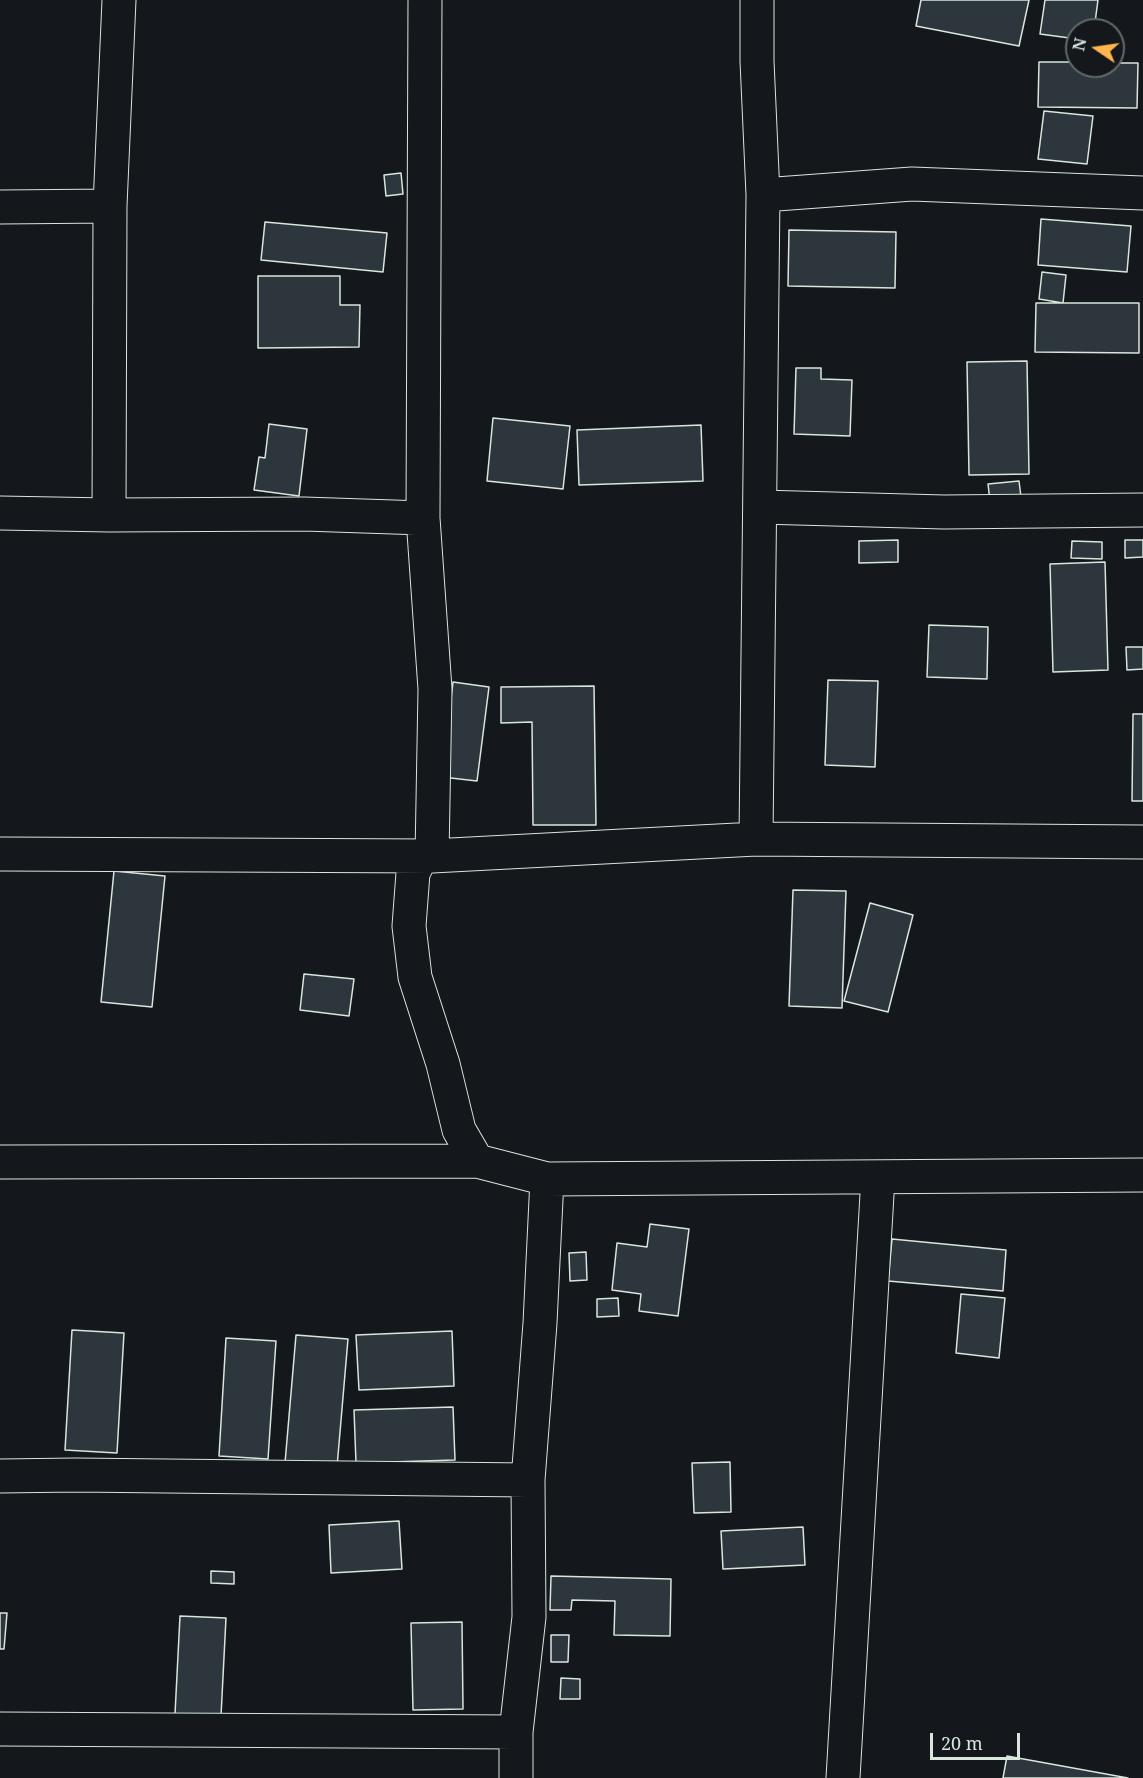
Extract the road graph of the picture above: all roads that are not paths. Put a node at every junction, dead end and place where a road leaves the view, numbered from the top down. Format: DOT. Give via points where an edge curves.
graph roads {
  1 [pos="119,0"];
  2 [pos="425,0"];
  3 [pos="757,0"];
  4 [pos="1143,193"];
  5 [pos="763,195"];
  6 [pos="110,206"];
  7 [pos="0,207"];
  8 [pos="760,507"];
  9 [pos="1143,510"];
  10 [pos="0,513"];
  11 [pos="109,515"];
  12 [pos="423,518"];
  13 [pos="756,839"];
  14 [pos="1143,842"];
  15 [pos="0,854"];
  16 [pos="432,856"];
  17 [pos="477,1161"];
  18 [pos="0,1162"];
  19 [pos="1143,1176"];
  20 [pos="878,1177"];
  21 [pos="547,1179"];
  22 [pos="0,1476"];
  23 [pos="528,1480"];
  24 [pos="0,1729"];
  25 [pos="516,1732"];
  26 [pos="516,1778"];
  27 [pos="843,1778"];
  1 -- 6 [label="street"];
  2 -- 12 [label="street"];
  3 -- 5 [label="street"];
  4 -- 5 [label="street" via="912,184"];
  5 -- 8 [label="street"];
  6 -- 7 [label="street"];
  6 -- 11 [label="street"];
  8 -- 9 [label="street" via="944,512"];
  8 -- 13 [label="street"];
  10 -- 11 [label="street"];
  11 -- 12 [label="street"];
  12 -- 16 [label="street" via="435,689"];
  13 -- 14 [label="street"];
  13 -- 16 [label="street"];
  15 -- 16 [label="street"];
  16 -- 17 [label="street" via="420,857 413,873 409,926 414,977 443,1064 459,1130"];
  17 -- 18 [label="street"];
  17 -- 21 [label="street"];
  19 -- 20 [label="street"];
  20 -- 21 [label="street"];
  20 -- 27 [label="street"];
  21 -- 23 [label="street"];
  22 -- 23 [label="street"];
  23 -- 25 [label="street" via="529,1617"];
  24 -- 25 [label="street"];
  25 -- 26 [label="street"];
}
